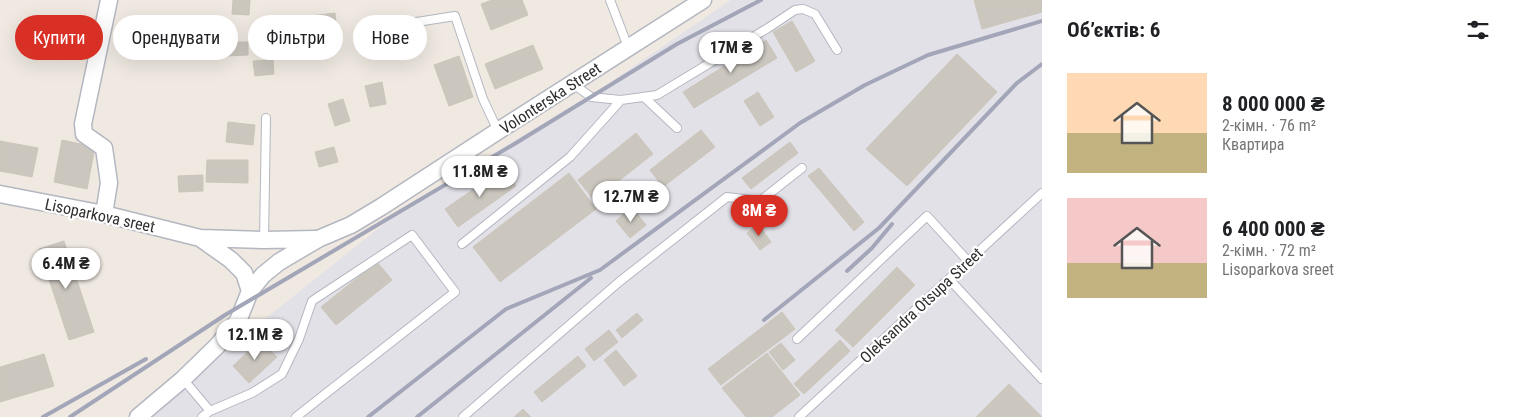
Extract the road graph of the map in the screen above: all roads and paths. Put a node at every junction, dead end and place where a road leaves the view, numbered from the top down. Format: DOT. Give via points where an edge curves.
graph roads {
  1 [pos="109,0"];
  2 [pos="610,0"];
  3 [pos="704,0"];
  4 [pos="427,20"];
  5 [pos="628,47"];
  6 [pos="838,50"];
  7 [pos="572,83"];
  8 [pos="644,97"];
  9 [pos="622,100"];
  10 [pos="266,118"];
  11 [pos="677,128"];
  12 [pos="498,131"];
  13 [pos="802,168"];
  14 [pos="1042,193"];
  15 [pos="0,194"];
  16 [pos="104,214"];
  17 [pos="200,238"];
  18 [pos="318,239"];
  19 [pos="264,240"];
  20 [pos="462,244"];
  21 [pos="968,261"];
  22 [pos="949,278"];
  23 [pos="250,291"];
  24 [pos="796,339"];
  25 [pos="183,379"];
  26 [pos="1042,379"];
  27 [pos="210,411"];
  28 [pos="138,417"];
  29 [pos="202,417"];
  30 [pos="296,417"];
  31 [pos="462,417"];
  32 [pos="800,417"];
  1 -- 16 [label="street" via="83,124 84,134 104,148 109,183"];
  2 -- 5 [label="lane"];
  3 -- 5 [label="street, Volonterska Street"];
  4 -- 12 [label="lane" via="455,16 483,99"];
  5 -- 7 [label="street, Volonterska Street"];
  6 -- 8 [label="lane" via="815,14 803,9 795,10 657,95"];
  7 -- 9 [label="lane" via="591,97"];
  7 -- 12 [label="street, Volonterska Street"];
  8 -- 9 [label="lane"];
  8 -- 11 [label="lane"];
  9 -- 20 [label="lane" via="570,158"];
  10 -- 19 [label="lane"];
  12 -- 18 [label="street, Volonterska Street" via="351,225"];
  13 -- 31 [label="lane" via="760,201 727,197 619,282"];
  14 -- 21 [label="lane, Oleksandra Otsupa Street"];
  15 -- 16 [label="street, Lisoparkova sreet"];
  16 -- 17 [label="street, Lisoparkova sreet"];
  17 -- 19 [label="street, Lisoparkova sreet"];
  17 -- 23 [label="street, Lisoparkova sreet" via="244,273"];
  18 -- 19 [label="street, Volonterska Street"];
  18 -- 23 [label="street, Volonterska Street" via="279,262"];
  21 -- 22 [label="lane, Oleksandra Otsupa Street"];
  21 -- 24 [label="lane" via="927,216"];
  22 -- 26 [label="lane"];
  22 -- 32 [label="lane, Oleksandra Otsupa Street"];
  23 -- 25 [label="street, Volonterska Street" via="238,322"];
  25 -- 27 [label="lane"];
  25 -- 28 [label="street, Volonterska Street"];
  27 -- 29 [label="lane"];
  27 -- 30 [label="lane" via="252,394 282,374 300,339 312,301 412,234 455,292"];
}
